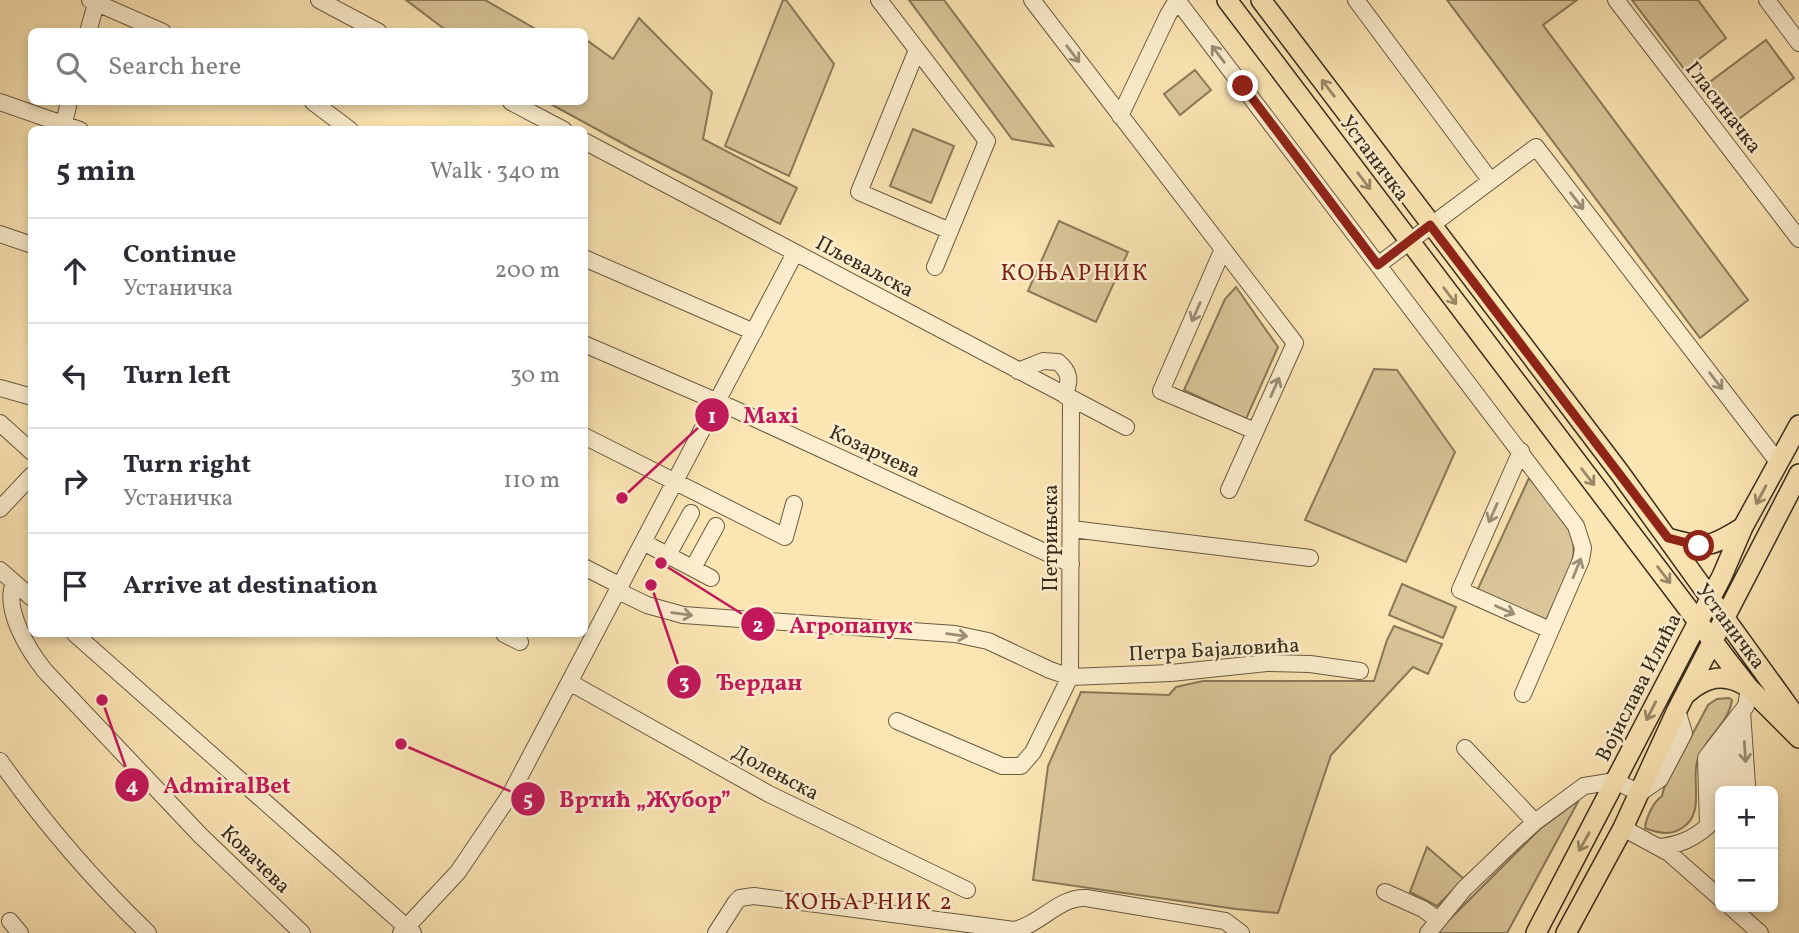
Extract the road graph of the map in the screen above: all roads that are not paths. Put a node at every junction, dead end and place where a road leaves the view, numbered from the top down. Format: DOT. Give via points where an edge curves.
graph roads {
  1 [pos="319,0"];
  2 [pos="879,0"];
  3 [pos="1032,0"];
  4 [pos="1177,0"];
  5 [pos="1227,0"];
  6 [pos="1261,0"];
  7 [pos="1356,0"];
  8 [pos="1616,0"];
  9 [pos="1767,0"];
  10 [pos="94,1"];
  11 [pos="89,28"];
  12 [pos="154,28"];
  13 [pos="372,28"];
  14 [pos="1799,43"];
  15 [pos="917,50"];
  16 [pos="0,102"];
  17 [pos="68,105"];
  18 [pos="317,105"];
  19 [pos="517,105"];
  20 [pos="1120,116"];
  21 [pos="64,123"];
  22 [pos="71,126"];
  23 [pos="345,126"];
  24 [pos="556,126"];
  25 [pos="588,143"];
  26 [pos="1490,180"];
  27 [pos="1430,225"];
  28 [pos="950,232"];
  29 [pos="0,234"];
  30 [pos="1799,239"];
  31 [pos="1409,241"];
  32 [pos="28,244"];
  33 [pos="1223,249"];
  34 [pos="795,253"];
  35 [pos="588,260"];
  36 [pos="1378,265"];
  37 [pos="935,267"];
  38 [pos="754,331"];
  39 [pos="588,346"];
  40 [pos="1018,371"];
  41 [pos="0,388"];
  42 [pos="28,396"];
  43 [pos="1067,397"];
  44 [pos="717,402"];
  45 [pos="0,422"];
  46 [pos="1799,425"];
  47 [pos="1126,428"];
  48 [pos="1255,431"];
  49 [pos="588,438"];
  50 [pos="28,448"];
  51 [pos="1521,451"];
  52 [pos="1778,462"];
  53 [pos="28,479"];
  54 [pos="675,481"];
  55 [pos="1797,484"];
  56 [pos="1229,491"];
  57 [pos="794,504"];
  58 [pos="0,509"];
  59 [pos="691,513"];
  60 [pos="716,526"];
  61 [pos="1743,527"];
  62 [pos="1072,529"];
  63 [pos="1668,538"];
  64 [pos="643,542"];
  65 [pos="668,555"];
  66 [pos="1310,558"];
  67 [pos="1071,564"];
  68 [pos="693,568"];
  69 [pos="588,569"];
  70 [pos="0,570"];
  71 [pos="711,578"];
  72 [pos="13,583"];
  73 [pos="619,588"];
  74 [pos="28,595"];
  75 [pos="1710,597"];
  76 [pos="1724,618"];
  77 [pos="1698,620"];
  78 [pos="1550,630"];
  79 [pos="78,637"];
  80 [pos="509,637"];
  81 [pos="1713,640"];
  82 [pos="520,642"];
  83 [pos="1360,671"];
  84 [pos="1070,677"];
  85 [pos="570,682"];
  86 [pos="1749,688"];
  87 [pos="1523,694"];
  88 [pos="1680,704"];
  89 [pos="1742,711"];
  90 [pos="897,721"];
  91 [pos="1799,721"];
  92 [pos="1730,727"];
  93 [pos="1799,738"];
  94 [pos="1719,742"];
  95 [pos="1465,748"];
  96 [pos="0,761"];
  97 [pos="1615,781"];
  98 [pos="1721,786"];
  99 [pos="1732,786"];
  100 [pos="1746,786"];
  101 [pos="1640,793"];
  102 [pos="1715,818"];
  103 [pos="1535,822"];
  104 [pos="1707,826"];
  105 [pos="1623,828"];
  106 [pos="1660,847"];
  107 [pos="967,890"];
  108 [pos="1385,892"];
  109 [pos="1715,894"];
  110 [pos="1737,912"];
  111 [pos="1433,927"];
  112 [pos="407,931"];
  113 [pos="148,933"];
  114 [pos="302,933"];
  115 [pos="716,933"];
  116 [pos="1241,933"];
  117 [pos="1536,933"];
  118 [pos="1566,933"];
  119 [pos="1760,933"];
  1 -- 13 [label="street"];
  2 -- 15 [label="street"];
  3 -- 20 [label="street, one-way"];
  4 -- 20 [label="street"];
  36 -- 4 [label="street, one-way"];
  5 -- 31 [label="main road, Устаничка, one-way"];
  27 -- 6 [label="main road, Устаничка, one-way"];
  7 -- 26 [label="street"];
  8 -- 30 [label="street, Гласиначка"];
  9 -- 14 [label="street"];
  10 -- 11 [label="street"];
  10 -- 12 [label="street"];
  15 -- 28 [label="street" via="987,141"];
  15 -- 28 [label="street" via="859,192"];
  16 -- 21 [label="street"];
  17 -- 21 [label="street"];
  18 -- 23 [label="street"];
  19 -- 24 [label="street"];
  20 -- 33 [label="street"];
  21 -- 22 [label="street"];
  25 -- 34 [label="street, Пљеваљска"];
  26 -- 27 [label="street"];
  26 -- 52 [label="street, one-way" via="1536,147"];
  27 -- 31 [label="street"];
  27 -- 63 [label="main road, Устаничка"];
  28 -- 37 [label="street"];
  29 -- 32 [label="street"];
  31 -- 36 [label="street"];
  31 -- 77 [label="main road, Устаничка, one-way"];
  48 -- 33 [label="street, one-way" via="1295,343"];
  33 -- 48 [label="street, one-way" via="1161,391"];
  34 -- 38 [label="street"];
  34 -- 40 [label="street, Пљеваљска"];
  35 -- 38 [label="street"];
  36 -- 51 [label="street"];
  38 -- 44 [label="street"];
  39 -- 44 [label="street, Козарчева"];
  40 -- 43 [label="street, Пљеваљска"];
  40 -- 43 [label="street, Петрињска" via="1043,361 1059,362 1069,374"];
  41 -- 42 [label="street"];
  43 -- 47 [label="street, Пљеваљска"];
  43 -- 62 [label="street, Петрињска"];
  44 -- 54 [label="street"];
  44 -- 67 [label="street, Козарчева"];
  45 -- 50 [label="street"];
  46 -- 52 [label="main road, Војислава Илића"];
  48 -- 56 [label="street"];
  49 -- 54 [label="street"];
  78 -- 51 [label="street, one-way" via="1583,548 1572,520"];
  51 -- 78 [label="street, one-way" via="1460,590"];
  52 -- 61 [label="main road, Војислава Илића, one-way"];
  53 -- 58 [label="street"];
  54 -- 57 [label="street" via="785,537"];
  54 -- 64 [label="street"];
  55 -- 76 [label="main road"];
  59 -- 65 [label="street"];
  60 -- 68 [label="street"];
  61 -- 63 [label="main road" via="1707,546"];
  61 -- 75 [label="main road, Војислава Илића"];
  62 -- 66 [label="street"];
  62 -- 67 [label="street, Петрињска"];
  63 -- 75 [label="main road, Устаничка"];
  64 -- 65 [label="street"];
  64 -- 73 [label="street"];
  65 -- 68 [label="street"];
  67 -- 84 [label="street, Петрињска"];
  68 -- 71 [label="street"];
  69 -- 73 [label="street"];
  70 -- 72 [label="street"];
  72 -- 74 [label="street"];
  72 -- 114 [label="street, Ковачева" via="11,596 20,632 45,671 200,835"];
  73 -- 84 [label="street, one-way" via="647,605 682,615 973,637"];
  73 -- 85 [label="street"];
  75 -- 76 [label="main road, Устаничка"];
  75 -- 77 [label="main road, Војислава Илића"];
  76 -- 81 [label="main road"];
  76 -- 91 [label="main road, Устаничка"];
  77 -- 81 [label="main road, Устаничка"];
  77 -- 97 [label="main road, Војислава Илића, one-way"];
  78 -- 87 [label="street"];
  79 -- 112 [label="street"];
  80 -- 82 [label="street"];
  81 -- 86 [label="main road, Устаничка"];
  81 -- 88 [label="main road"];
  83 -- 84 [label="street, Петра Бајаловића" via="1267,663"];
  84 -- 90 [label="street" via="1033,752 1021,766 1002,766"];
  85 -- 107 [label="street, Долењска" via="769,794"];
  85 -- 112 [label="street" via="492,825"];
  86 -- 88 [label="main road" via="1736,679 1716,677 1705,680"];
  86 -- 89 [label="street"];
  86 -- 93 [label="main road, Устаничка"];
  88 -- 101 [label="main road"];
  89 -- 92 [label="street"];
  89 -- 100 [label="street, one-way"];
  92 -- 94 [label="street"];
  92 -- 99 [label="street"];
  94 -- 98 [label="street"];
  94 -- 104 [label="street" via="1706,758"];
  95 -- 103 [label="street"];
  96 -- 113 [label="street" via="79,863"];
  97 -- 101 [label="street"];
  97 -- 103 [label="street" via="1584,786"];
  97 -- 117 [label="main road, Војислава Илића, one-way"];
  101 -- 105 [label="main road"];
  102 -- 104 [label="street"];
  103 -- 111 [label="street" via="1464,890"];
  104 -- 106 [label="street" via="1681,843"];
  105 -- 106 [label="street"];
  105 -- 118 [label="main road"];
  106 -- 109 [label="street"];
  108 -- 111 [label="street" via="1423,909"];
  110 -- 119 [label="street"];
  115 -- 116 [label="street" via="740,898 754,896 1014,930 1069,901 1086,898 1225,921"];
}
